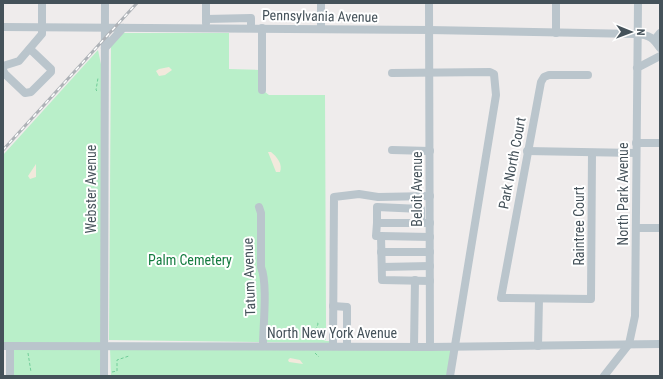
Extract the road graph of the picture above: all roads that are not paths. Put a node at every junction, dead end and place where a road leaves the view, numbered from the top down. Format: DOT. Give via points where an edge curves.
graph roads {
  1 [pos="42,3"];
  2 [pos="105,3"];
  3 [pos="206,3"];
  4 [pos="321,3"];
  5 [pos="429,3"];
  6 [pos="556,3"];
  7 [pos="638,3"];
  8 [pos="206,19"];
  9 [pos="3,27"];
  10 [pos="42,27"];
  11 [pos="105,27"];
  12 [pos="123,28"];
  13 [pos="206,28"];
  14 [pos="251,28"];
  15 [pos="262,28"];
  16 [pos="321,29"];
  17 [pos="429,30"];
  18 [pos="556,32"];
  19 [pos="637,34"];
  20 [pos="658,36"];
  21 [pos="105,48"];
  22 [pos="660,48"];
  23 [pos="30,49"];
  24 [pos="660,56"];
  25 [pos="3,66"];
  26 [pos="637,68"];
  27 [pos="3,70"];
  28 [pos="392,73"];
  29 [pos="430,73"];
  30 [pos="588,75"];
  31 [pos="262,90"];
  32 [pos="636,143"];
  33 [pos="660,143"];
  34 [pos="392,150"];
  35 [pos="430,151"];
  36 [pos="527,151"];
  37 [pos="592,153"];
  38 [pos="636,153"];
  39 [pos="430,196"];
  40 [pos="378,197"];
  41 [pos="259,207"];
  42 [pos="377,207"];
  43 [pos="377,223"];
  44 [pos="421,223"];
  45 [pos="430,223"];
  46 [pos="636,228"];
  47 [pos="660,228"];
  48 [pos="381,236"];
  49 [pos="430,237"];
  50 [pos="381,252"];
  51 [pos="430,252"];
  52 [pos="430,266"];
  53 [pos="382,267"];
  54 [pos="415,280"];
  55 [pos="430,281"];
  56 [pos="539,298"];
  57 [pos="333,306"];
  58 [pos="629,344"];
  59 [pos="660,344"];
  60 [pos="104,345"];
  61 [pos="6,346"];
  62 [pos="263,346"];
  63 [pos="333,346"];
  64 [pos="347,346"];
  65 [pos="538,346"];
  66 [pos="414,347"];
  67 [pos="430,347"];
  68 [pos="455,347"];
  69 [pos="104,374"];
  70 [pos="10,376"];
  71 [pos="450,376"];
  72 [pos="604,376"];
  1 -- 10 [label="street"];
  2 -- 11 [label="street, Webster Avenue"];
  3 -- 8 [label="street"];
  4 -- 16 [label="street"];
  5 -- 17 [label="street, Beloit Avenue"];
  6 -- 18 [label="street"];
  7 -- 19 [label="street, North Park Avenue"];
  8 -- 13 [label="street"];
  8 -- 14 [label="street" via="251,18"];
  9 -- 10 [label="street, Pennsylvania Avenue"];
  10 -- 11 [label="street, Pennsylvania Avenue"];
  10 -- 23 [label="street" via="42,34"];
  11 -- 12 [label="street, Pennsylvania Avenue"];
  11 -- 21 [label="street, Webster Avenue"];
  12 -- 13 [label="street, Pennsylvania Avenue"];
  12 -- 21 [label="street"];
  13 -- 14 [label="street, Pennsylvania Avenue"];
  14 -- 15 [label="street, Pennsylvania Avenue"];
  15 -- 16 [label="street, Pennsylvania Avenue"];
  15 -- 31 [label="street"];
  16 -- 17 [label="street, Pennsylvania Avenue"];
  17 -- 18 [label="street, Pennsylvania Avenue"];
  17 -- 29 [label="street, Beloit Avenue"];
  18 -- 19 [label="street, Pennsylvania Avenue"];
  19 -- 20 [label="street, Pennsylvania Avenue"];
  19 -- 26 [label="street, North Park Avenue"];
  20 -- 22 [label="street"];
  21 -- 60 [label="street, Webster Avenue"];
  23 -- 25 [label="street" via="19,61"];
  23 -- 27 [label="street" via="51,69 31,92 25,93"];
  24 -- 26 [label="street"];
  26 -- 32 [label="street, North Park Avenue"];
  28 -- 29 [label="street"];
  29 -- 35 [label="street, Beloit Avenue"];
  29 -- 68 [label="street" via="490,72 496,77 496,95 455,334"];
  30 -- 36 [label="street, Park North Court" via="549,75 544,78 541,82"];
  32 -- 33 [label="street"];
  32 -- 38 [label="street, North Park Avenue"];
  34 -- 35 [label="street"];
  35 -- 39 [label="street, Beloit Avenue"];
  36 -- 37 [label="street"];
  36 -- 56 [label="street, Park North Court" via="501,298"];
  37 -- 38 [label="street"];
  37 -- 56 [label="street, Raintree Court" via="591,299"];
  38 -- 46 [label="street, North Park Avenue"];
  39 -- 40 [label="street"];
  39 -- 45 [label="street, Beloit Avenue"];
  40 -- 42 [label="street"];
  40 -- 57 [label="street" via="359,194 334,197"];
  41 -- 62 [label="street, Tatum Avenue" via="264,292"];
  42 -- 43 [label="street"];
  42 -- 44 [label="street" via="421,209"];
  43 -- 44 [label="street"];
  43 -- 48 [label="street" via="376,236"];
  44 -- 45 [label="street"];
  45 -- 49 [label="street, Beloit Avenue"];
  46 -- 47 [label="street"];
  46 -- 58 [label="street, North Park Avenue" via="635,316"];
  48 -- 49 [label="street"];
  48 -- 50 [label="street"];
  49 -- 51 [label="street, Beloit Avenue"];
  50 -- 51 [label="street"];
  50 -- 53 [label="street"];
  51 -- 52 [label="street, Beloit Avenue"];
  52 -- 53 [label="street"];
  52 -- 55 [label="street, Beloit Avenue"];
  53 -- 54 [label="street" via="382,280"];
  54 -- 55 [label="street"];
  54 -- 66 [label="street"];
  55 -- 67 [label="street, Beloit Avenue"];
  56 -- 65 [label="street"];
  57 -- 63 [label="street"];
  57 -- 64 [label="street" via="347,307"];
  58 -- 59 [label="street, North New York Avenue"];
  58 -- 65 [label="street, North New York Avenue"];
  58 -- 72 [label="street, North Park Avenue"];
  60 -- 61 [label="street, North New York Avenue"];
  60 -- 62 [label="street, North New York Avenue"];
  60 -- 69 [label="street, Webster Avenue"];
  61 -- 70 [label="street"];
  62 -- 63 [label="street, North New York Avenue"];
  63 -- 64 [label="street, North New York Avenue"];
  64 -- 66 [label="street, North New York Avenue"];
  65 -- 68 [label="street, North New York Avenue"];
  66 -- 67 [label="street, North New York Avenue"];
  67 -- 68 [label="street, North New York Avenue"];
  68 -- 71 [label="street"];
}
